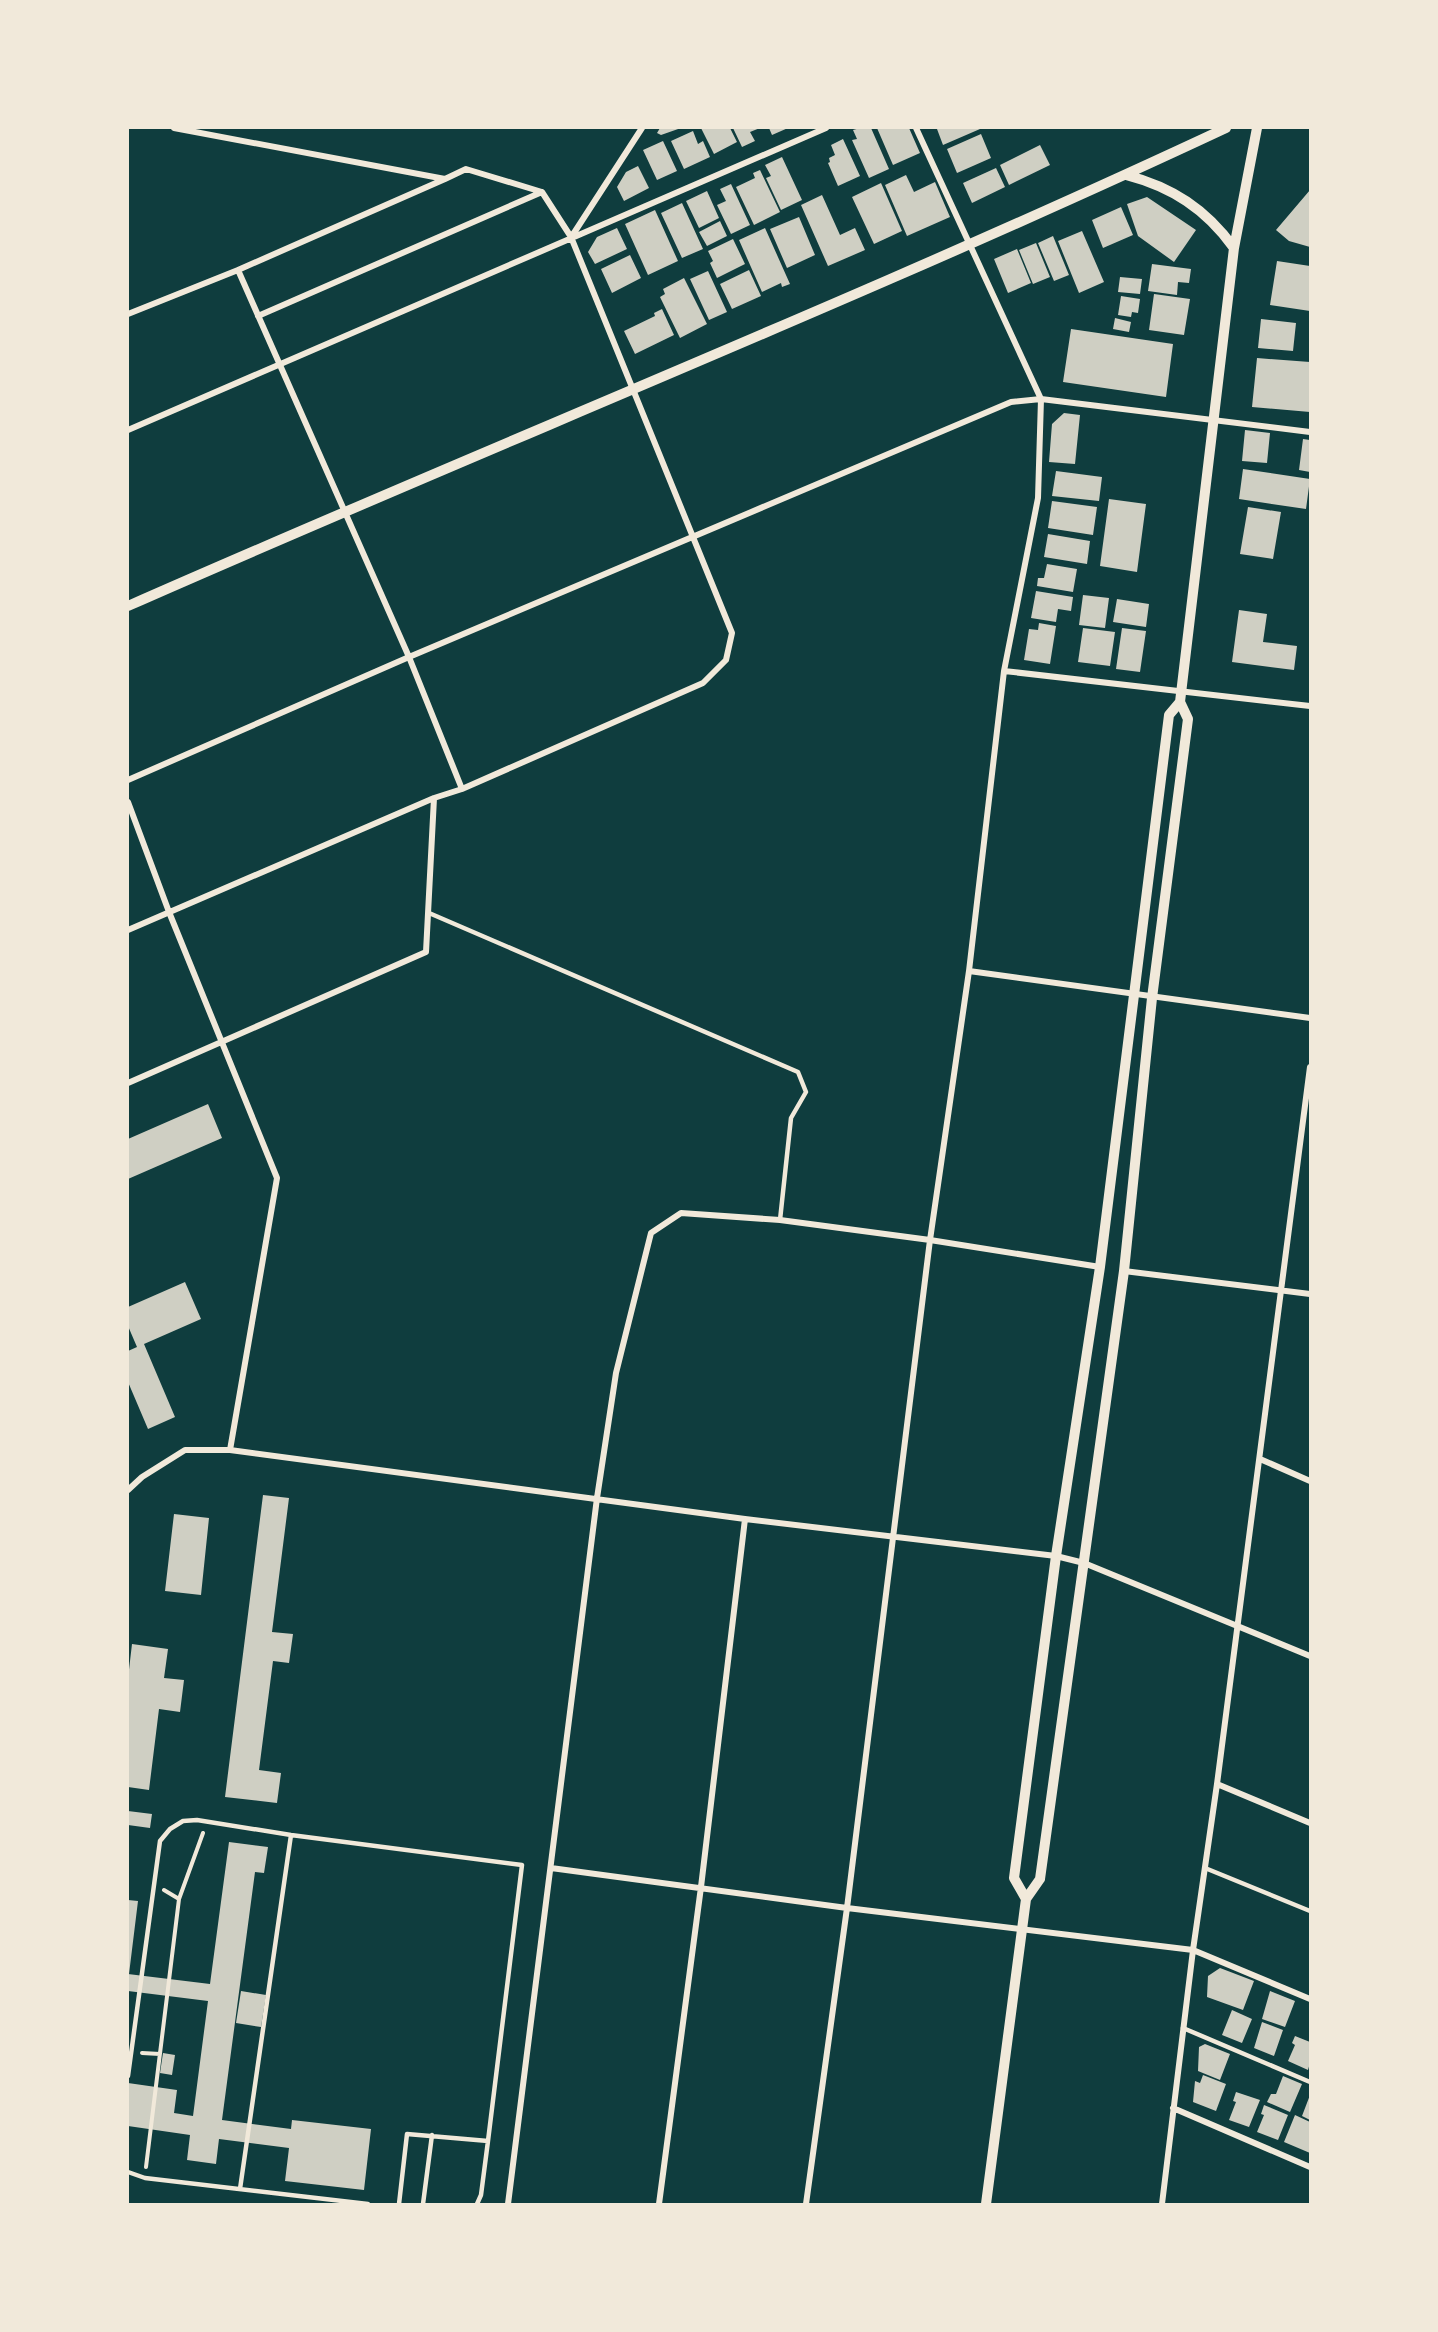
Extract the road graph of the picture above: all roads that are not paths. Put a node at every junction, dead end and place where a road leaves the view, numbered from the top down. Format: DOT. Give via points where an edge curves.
graph roads {
  1 [pos="174,128"];
  2 [pos="642,128"];
  3 [pos="826,128"];
  4 [pos="916,128"];
  5 [pos="1226,128"];
  6 [pos="1257,128"];
  7 [pos="1126,174"];
  8 [pos="445,179"];
  9 [pos="542,192"];
  10 [pos="571,237"];
  11 [pos="971,243"];
  12 [pos="1234,248"];
  13 [pos="238,270"];
  14 [pos="128,314"];
  15 [pos="258,316"];
  16 [pos="280,366"];
  17 [pos="634,390"];
  18 [pos="1041,399"];
  19 [pos="1213,418"];
  20 [pos="128,430"];
  21 [pos="1311,432"];
  22 [pos="344,511"];
  23 [pos="693,537"];
  24 [pos="128,606"];
  25 [pos="409,657"];
  26 [pos="1004,671"];
  27 [pos="1181,690"];
  28 [pos="1180,702"];
  29 [pos="1311,706"];
  30 [pos="128,780"];
  31 [pos="462,789"];
  32 [pos="434,798"];
  33 [pos="128,802"];
  34 [pos="169,912"];
  35 [pos="429,913"];
  36 [pos="128,930"];
  37 [pos="969,971"];
  38 [pos="1133,995"];
  39 [pos="1152,998"];
  40 [pos="1311,1018"];
  41 [pos="223,1042"];
  42 [pos="1311,1067"];
  43 [pos="128,1083"];
  44 [pos="780,1220"];
  45 [pos="930,1240"];
  46 [pos="1100,1267"];
  47 [pos="1124,1271"];
  48 [pos="1282,1290"];
  49 [pos="1311,1294"];
  50 [pos="230,1450"];
  51 [pos="1260,1459"];
  52 [pos="1311,1481"];
  53 [pos="128,1490"];
  54 [pos="597,1498"];
  55 [pos="746,1519"];
  56 [pos="893,1536"];
  57 [pos="1056,1556"];
  58 [pos="1084,1563"];
  59 [pos="1238,1626"];
  60 [pos="1311,1656"];
  61 [pos="1218,1784"];
  62 [pos="1311,1823"];
  63 [pos="291,1835"];
  64 [pos="552,1868"];
  65 [pos="1205,1868"];
  66 [pos="700,1887"];
  67 [pos="1026,1899"];
  68 [pos="847,1908"];
  69 [pos="1311,1911"];
  70 [pos="1022,1930"];
  71 [pos="1193,1950"];
  72 [pos="1311,1999"];
  73 [pos="1184,2028"];
  74 [pos="128,2076"];
  75 [pos="1311,2082"];
  76 [pos="1173,2108"];
  77 [pos="432,2135"];
  78 [pos="488,2141"];
  79 [pos="1311,2167"];
  80 [pos="128,2172"];
  81 [pos="240,2189"];
  82 [pos="368,2205"];
  83 [pos="399,2205"];
  84 [pos="423,2205"];
  85 [pos="477,2205"];
  86 [pos="508,2205"];
  87 [pos="659,2205"];
  88 [pos="806,2205"];
  89 [pos="986,2205"];
  90 [pos="1162,2205"];
  1 -- 8 [label="street"];
  2 -- 10 [label="street"];
  3 -- 10 [label="street"];
  4 -- 11 [label="street"];
  5 -- 7 [label="street"];
  6 -- 12 [label="street"];
  7 -- 11 [label="street"];
  7 -- 12 [label="street" via="1167,188 1186,200 1212,221"];
  8 -- 9 [label="street" via="466,169"];
  8 -- 13 [label="street"];
  9 -- 10 [label="street"];
  9 -- 15 [label="street"];
  10 -- 16 [label="street"];
  10 -- 17 [label="street"];
  11 -- 17 [label="street"];
  11 -- 18 [label="street"];
  12 -- 19 [label="street"];
  13 -- 14 [label="street"];
  13 -- 15 [label="street"];
  15 -- 16 [label="street"];
  16 -- 20 [label="street"];
  16 -- 22 [label="street"];
  17 -- 22 [label="street"];
  17 -- 23 [label="street"];
  18 -- 19 [label="street"];
  18 -- 23 [label="street" via="1011,402"];
  18 -- 26 [label="street" via="1038,498"];
  19 -- 21 [label="street"];
  19 -- 27 [label="street"];
  22 -- 24 [label="street"];
  22 -- 25 [label="street"];
  23 -- 25 [label="street"];
  23 -- 31 [label="street" via="732,633 726,660 703,683"];
  25 -- 30 [label="street"];
  25 -- 31 [label="street"];
  26 -- 27 [label="street"];
  26 -- 37 [label="street"];
  27 -- 28 [label="street"];
  27 -- 29 [label="street"];
  28 -- 38 [label="street" via="1168,716"];
  28 -- 39 [label="street" via="1188,719"];
  31 -- 32 [label="street"];
  32 -- 34 [label="street"];
  32 -- 35 [label="street"];
  33 -- 34 [label="street"];
  34 -- 36 [label="street"];
  34 -- 41 [label="street"];
  35 -- 41 [label="street" via="426,952"];
  35 -- 44 [label="lane" via="798,1072 806,1092 790,1118"];
  37 -- 38 [label="street"];
  37 -- 45 [label="street"];
  38 -- 39 [label="street"];
  38 -- 46 [label="street"];
  39 -- 40 [label="street"];
  39 -- 47 [label="street"];
  41 -- 43 [label="street"];
  41 -- 50 [label="street" via="277,1178"];
  42 -- 48 [label="street"];
  44 -- 45 [label="street"];
  44 -- 54 [label="street" via="681,1214 651,1233 616,1373"];
  45 -- 46 [label="street"];
  45 -- 56 [label="street"];
  46 -- 57 [label="street"];
  47 -- 48 [label="street"];
  47 -- 58 [label="street"];
  48 -- 49 [label="street"];
  48 -- 51 [label="street"];
  50 -- 53 [label="street" via="185,1450"];
  50 -- 54 [label="street"];
  51 -- 52 [label="street"];
  51 -- 59 [label="street"];
  54 -- 55 [label="street"];
  54 -- 64 [label="street"];
  55 -- 56 [label="street"];
  55 -- 66 [label="street"];
  56 -- 57 [label="street"];
  56 -- 68 [label="street"];
  57 -- 58 [label="street"];
  57 -- 67 [label="street" via="1014,1878"];
  58 -- 59 [label="street"];
  58 -- 67 [label="street" via="1040,1879"];
  59 -- 60 [label="street"];
  59 -- 61 [label="street"];
  61 -- 62 [label="street"];
  61 -- 65 [label="street"];
  63 -- 74 [label="lane" via="207,1821 183,1821 160,1840"];
  63 -- 78 [label="lane" via="522,1865"];
  63 -- 81 [label="lane"];
  64 -- 66 [label="street"];
  64 -- 86 [label="street"];
  65 -- 69 [label="lane"];
  65 -- 71 [label="street"];
  66 -- 68 [label="street"];
  66 -- 87 [label="street"];
  67 -- 70 [label="street"];
  68 -- 70 [label="street"];
  68 -- 88 [label="street"];
  70 -- 71 [label="street"];
  70 -- 89 [label="street"];
  71 -- 72 [label="street"];
  71 -- 73 [label="street"];
  73 -- 75 [label="lane"];
  73 -- 76 [label="street"];
  76 -- 79 [label="street"];
  76 -- 90 [label="street"];
  77 -- 78 [label="lane"];
  77 -- 83 [label="lane" via="407,2134"];
  77 -- 84 [label="lane"];
  78 -- 85 [label="lane"];
  80 -- 81 [label="lane" via="145,2178"];
  81 -- 82 [label="lane"];
}
